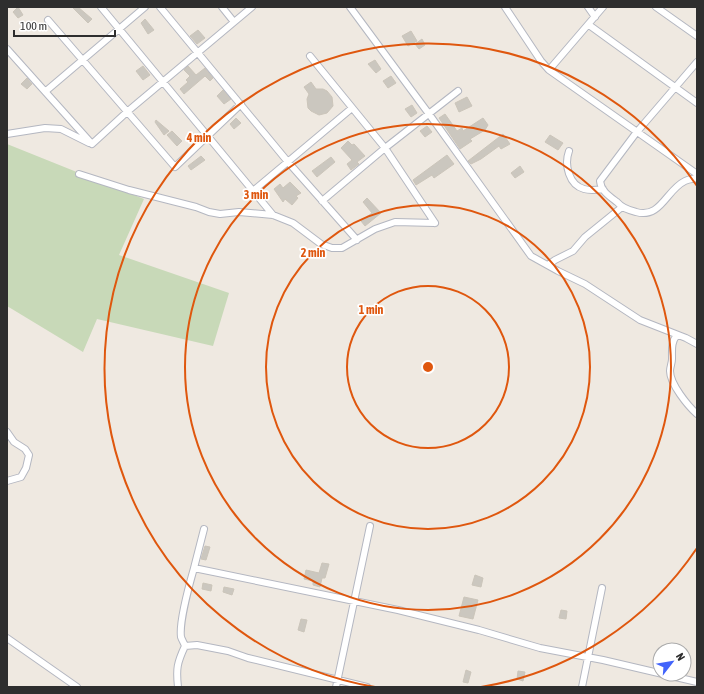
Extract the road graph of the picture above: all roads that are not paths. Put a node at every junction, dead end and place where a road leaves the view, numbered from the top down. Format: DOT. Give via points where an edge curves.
graph roads {
  1 [pos="101,7"];
  2 [pos="146,7"];
  3 [pos="160,7"];
  4 [pos="222,7"];
  5 [pos="252,7"];
  6 [pos="350,7"];
  7 [pos="505,7"];
  8 [pos="588,7"];
  9 [pos="603,7"];
  10 [pos="656,7"];
  11 [pos="595,17"];
  12 [pos="48,20"];
  13 [pos="234,22"];
  14 [pos="589,24"];
  15 [pos="119,29"];
  16 [pos="697,36"];
  17 [pos="7,48"];
  18 [pos="198,53"];
  19 [pos="310,56"];
  20 [pos="83,59"];
  21 [pos="697,62"];
  22 [pos="549,70"];
  23 [pos="163,82"];
  24 [pos="676,87"];
  25 [pos="46,90"];
  26 [pos="458,91"];
  27 [pos="697,102"];
  28 [pos="241,104"];
  29 [pos="352,108"];
  30 [pos="128,111"];
  31 [pos="429,114"];
  32 [pos="636,133"];
  33 [pos="7,134"];
  34 [pos="207,136"];
  35 [pos="92,144"];
  36 [pos="385,148"];
  37 [pos="569,151"];
  38 [pos="288,162"];
  39 [pos="79,174"];
  40 [pos="697,174"];
  41 [pos="697,178"];
  42 [pos="603,189"];
  43 [pos="253,191"];
  44 [pos="322,200"];
  45 [pos="622,207"];
  46 [pos="273,215"];
  47 [pos="357,240"];
  48 [pos="548,265"];
  49 [pos="677,335"];
  50 [pos="697,344"];
  51 [pos="697,414"];
  52 [pos="7,432"];
  53 [pos="7,481"];
  54 [pos="370,526"];
  55 [pos="204,529"];
  56 [pos="194,568"];
  57 [pos="602,588"];
  58 [pos="354,601"];
  59 [pos="7,638"];
  60 [pos="185,646"];
  61 [pos="588,657"];
  62 [pos="338,680"];
  63 [pos="696,682"];
  64 [pos="77,687"];
  65 [pos="178,687"];
  66 [pos="336,687"];
  67 [pos="367,687"];
  68 [pos="582,687"];
  69 [pos="690,687"];
  1 -- 15 [label="street"];
  2 -- 15 [label="street"];
  3 -- 18 [label="street"];
  4 -- 13 [label="street"];
  5 -- 13 [label="street"];
  6 -- 31 [label="street"];
  7 -- 22 [label="street"];
  8 -- 11 [label="street"];
  9 -- 11 [label="street"];
  10 -- 16 [label="street"];
  11 -- 14 [label="street"];
  12 -- 20 [label="street"];
  13 -- 18 [label="street"];
  14 -- 22 [label="street"];
  14 -- 24 [label="street"];
  15 -- 20 [label="street"];
  15 -- 23 [label="street"];
  17 -- 25 [label="street"];
  18 -- 23 [label="street"];
  18 -- 28 [label="street"];
  19 -- 29 [label="street"];
  20 -- 25 [label="street"];
  20 -- 30 [label="street"];
  21 -- 24 [label="street"];
  22 -- 32 [label="street"];
  23 -- 30 [label="street"];
  23 -- 34 [label="street"];
  24 -- 27 [label="street"];
  24 -- 32 [label="street"];
  25 -- 35 [label="street"];
  26 -- 31 [label="street"];
  28 -- 34 [label="street"];
  28 -- 38 [label="street"];
  29 -- 36 [label="street"];
  29 -- 38 [label="street"];
  30 -- 34 [label="street" via="174,167"];
  30 -- 35 [label="street"];
  31 -- 36 [label="street"];
  31 -- 48 [label="street" via="531,256"];
  32 -- 40 [label="street"];
  32 -- 42 [label="street" via="602,177 600,181"];
  33 -- 35 [label="street" via="45,128 61,129"];
  34 -- 43 [label="street"];
  36 -- 44 [label="street"];
  36 -- 47 [label="street" via="435,223 395,222 375,229"];
  37 -- 42 [label="street" via="567,169 572,180 582,189"];
  38 -- 43 [label="street"];
  38 -- 44 [label="street"];
  39 -- 46 [label="street" via="209,212"];
  41 -- 45 [label="street" via="680,183 648,214 639,214"];
  42 -- 45 [label="street"];
  43 -- 46 [label="street"];
  44 -- 47 [label="street"];
  45 -- 48 [label="street" via="585,237 573,251"];
  46 -- 47 [label="street" via="293,223 321,244 332,248 342,248"];
  48 -- 49 [label="street" via="585,284 640,320"];
  49 -- 50 [label="street"];
  49 -- 51 [label="street" via="672,345 671,378"];
  52 -- 53 [label="street" via="29,455 21,477"];
  54 -- 58 [label="street"];
  55 -- 56 [label="street"];
  56 -- 58 [label="street"];
  56 -- 60 [label="street" via="181,629 181,638"];
  57 -- 61 [label="street"];
  58 -- 61 [label="street" via="479,630 540,648"];
  58 -- 62 [label="street"];
  59 -- 64 [label="street"];
  60 -- 62 [label="street" via="207,646"];
  60 -- 65 [label="street" via="176,670"];
  61 -- 63 [label="street"];
  61 -- 68 [label="street"];
  62 -- 66 [label="street"];
  62 -- 67 [label="street"];
  63 -- 69 [label="street"];
}
